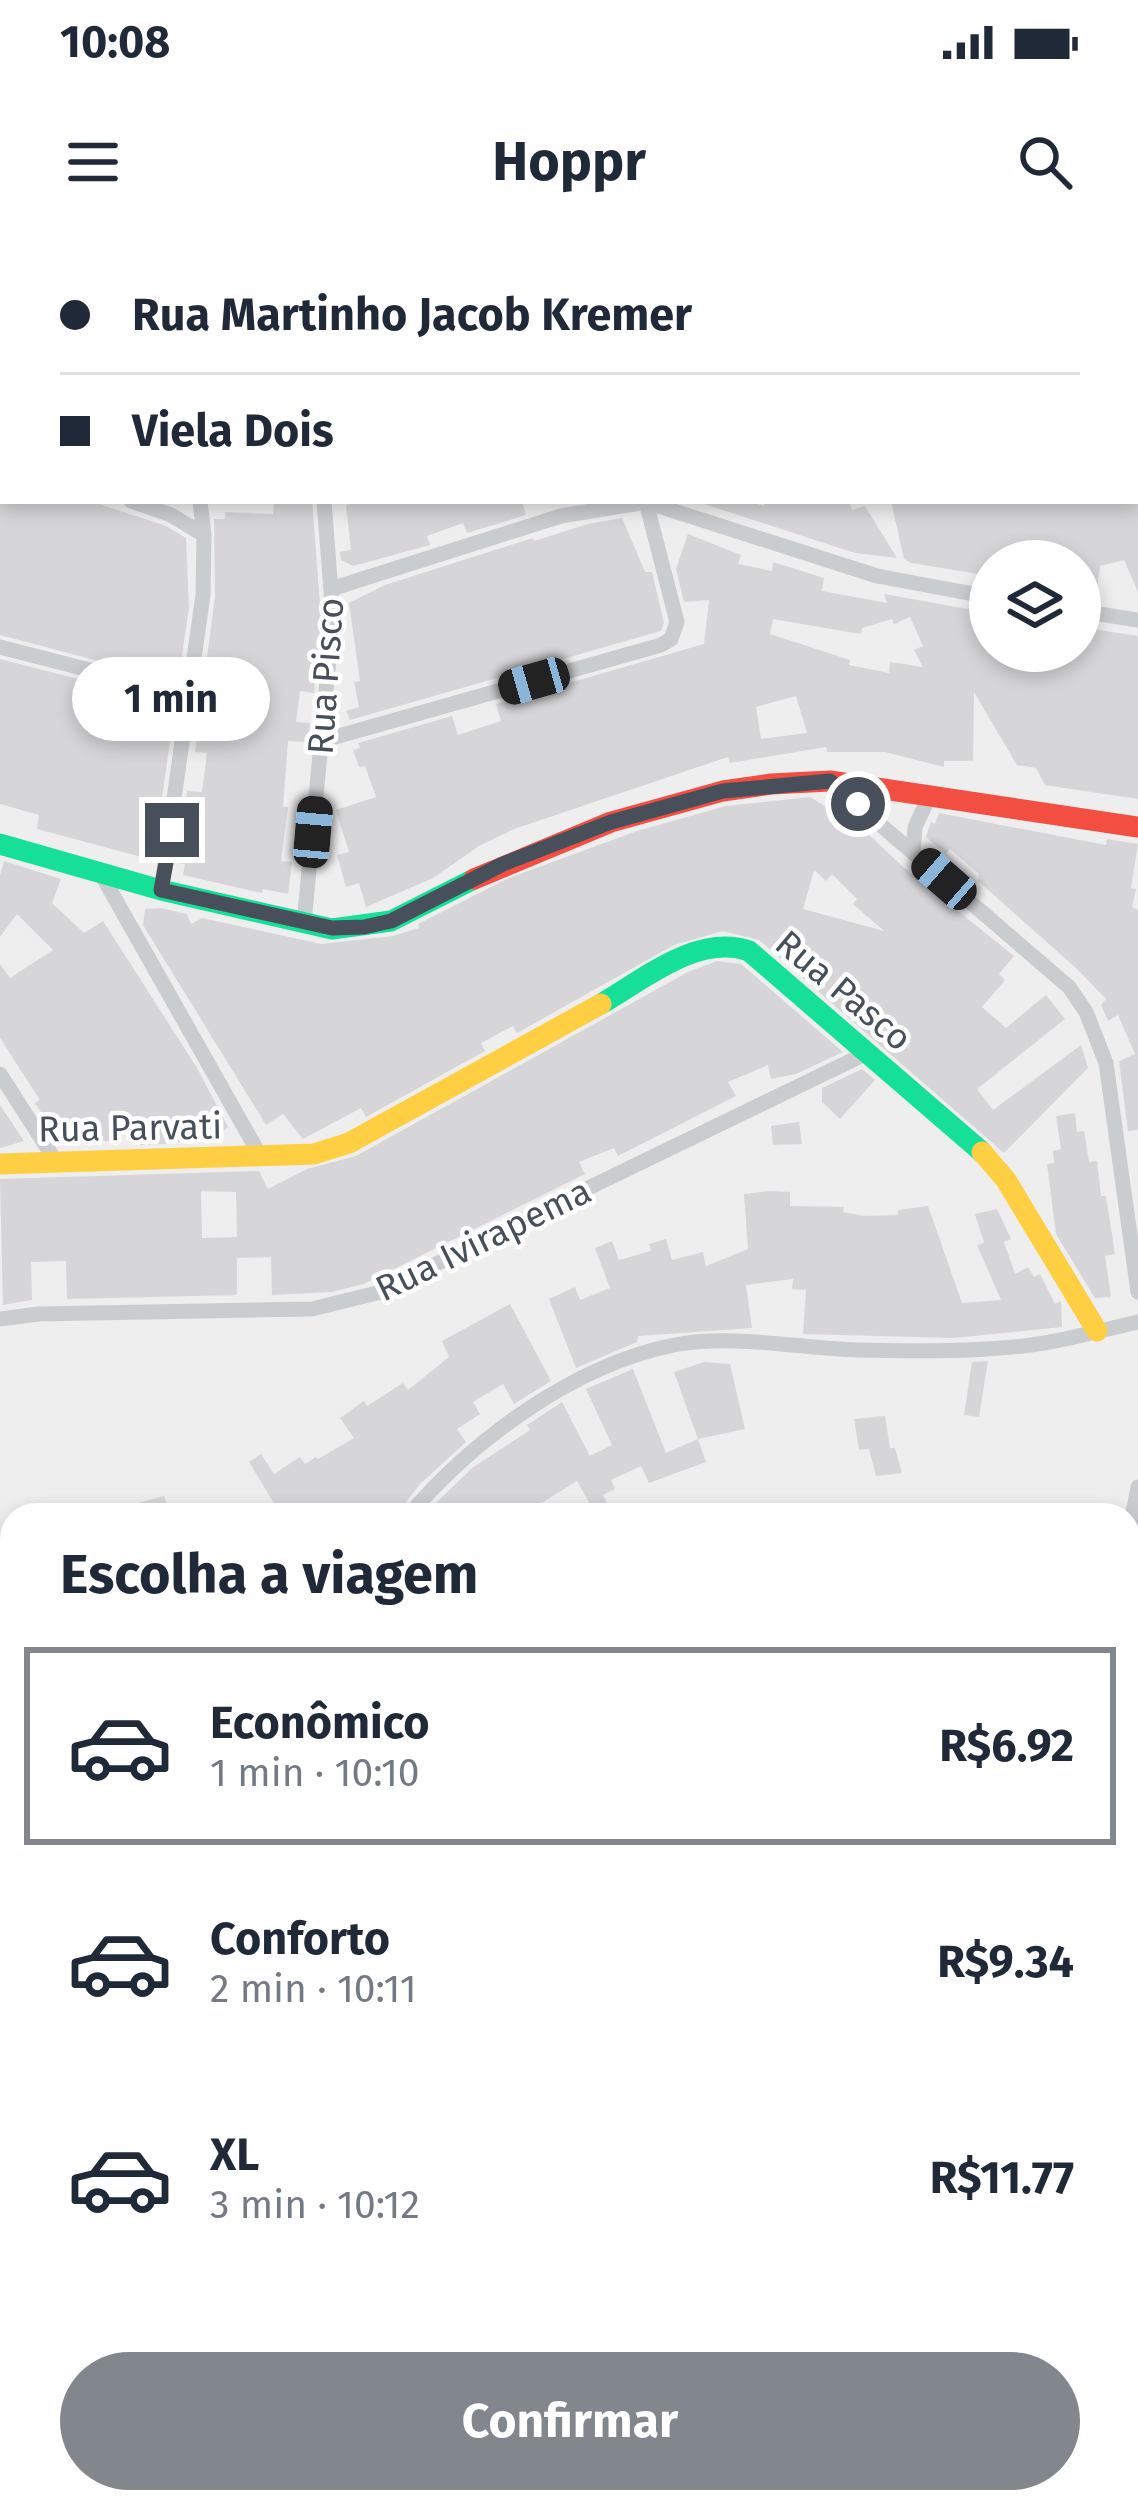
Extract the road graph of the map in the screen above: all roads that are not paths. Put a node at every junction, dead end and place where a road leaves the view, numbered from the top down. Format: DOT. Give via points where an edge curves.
graph roads {
  1 [pos="140,504"];
  2 [pos="200,504"];
  3 [pos="324,504"];
  4 [pos="634,504"];
  5 [pos="647,504"];
  6 [pos="652,504"];
  7 [pos="205,535"];
  8 [pos="334,588"];
  9 [pos="969,593"];
  10 [pos="1101,614"];
  11 [pos="1138,620"];
  12 [pos="0,647"];
  13 [pos="187,715"];
  14 [pos="321,741"];
  15 [pos="830,781"];
  16 [pos="931,793"];
  17 [pos="1138,826"];
  18 [pos="0,844"];
  19 [pos="913,852"];
  20 [pos="101,874"];
  21 [pos="161,890"];
  22 [pos="304,923"];
  23 [pos="867,1053"];
  24 [pos="0,1074"];
  25 [pos="261,1157"];
  26 [pos="55,1160"];
  27 [pos="0,1164"];
  28 [pos="1138,1292"];
  29 [pos="0,1319"];
  30 [pos="1138,1322"];
  31 [pos="1097,1331"];
  32 [pos="420,1503"];
  1 -- 7 [label="street"];
  2 -- 7 [label="street"];
  3 -- 8 [label="street, Rua Pisco"];
  4 -- 8 [label="street" via="561,516"];
  5 -- 14 [label="street" via="677,622 671,639"];
  6 -- 9 [label="street" via="877,576"];
  7 -- 13 [label="street"];
  8 -- 14 [label="street, Rua Pisco"];
  10 -- 11 [label="street"];
  12 -- 13 [label="street" via="113,676"];
  13 -- 21 [label="street"];
  14 -- 22 [label="street, Rua Pisco"];
  15 -- 16 [label="street"];
  15 -- 19 [label="street"];
  15 -- 22 [label="street" via="723,791 611,822 536,849 391,921"];
  16 -- 17 [label="street"];
  16 -- 19 [label="street"];
  18 -- 20 [label="street"];
  19 -- 28 [label="street" via="1069,987 1086,1012 1106,1064"];
  20 -- 21 [label="street"];
  20 -- 25 [label="street"];
  21 -- 22 [label="street"];
  23 -- 25 [label="street, Rua Pasco" via="749,951 722,944 681,958 349,1143"];
  23 -- 29 [label="street, Rua Ivirapema" via="345,1303"];
  23 -- 31 [label="street, Rua Pasco" via="1006,1180"];
  24 -- 26 [label="street"];
  25 -- 26 [label="street, Rua Parvati"];
  26 -- 27 [label="street, Rua Parvati"];
  30 -- 31 [label="street"];
  31 -- 32 [label="street" via="994,1348 671,1346 581,1380 511,1419"];
}
